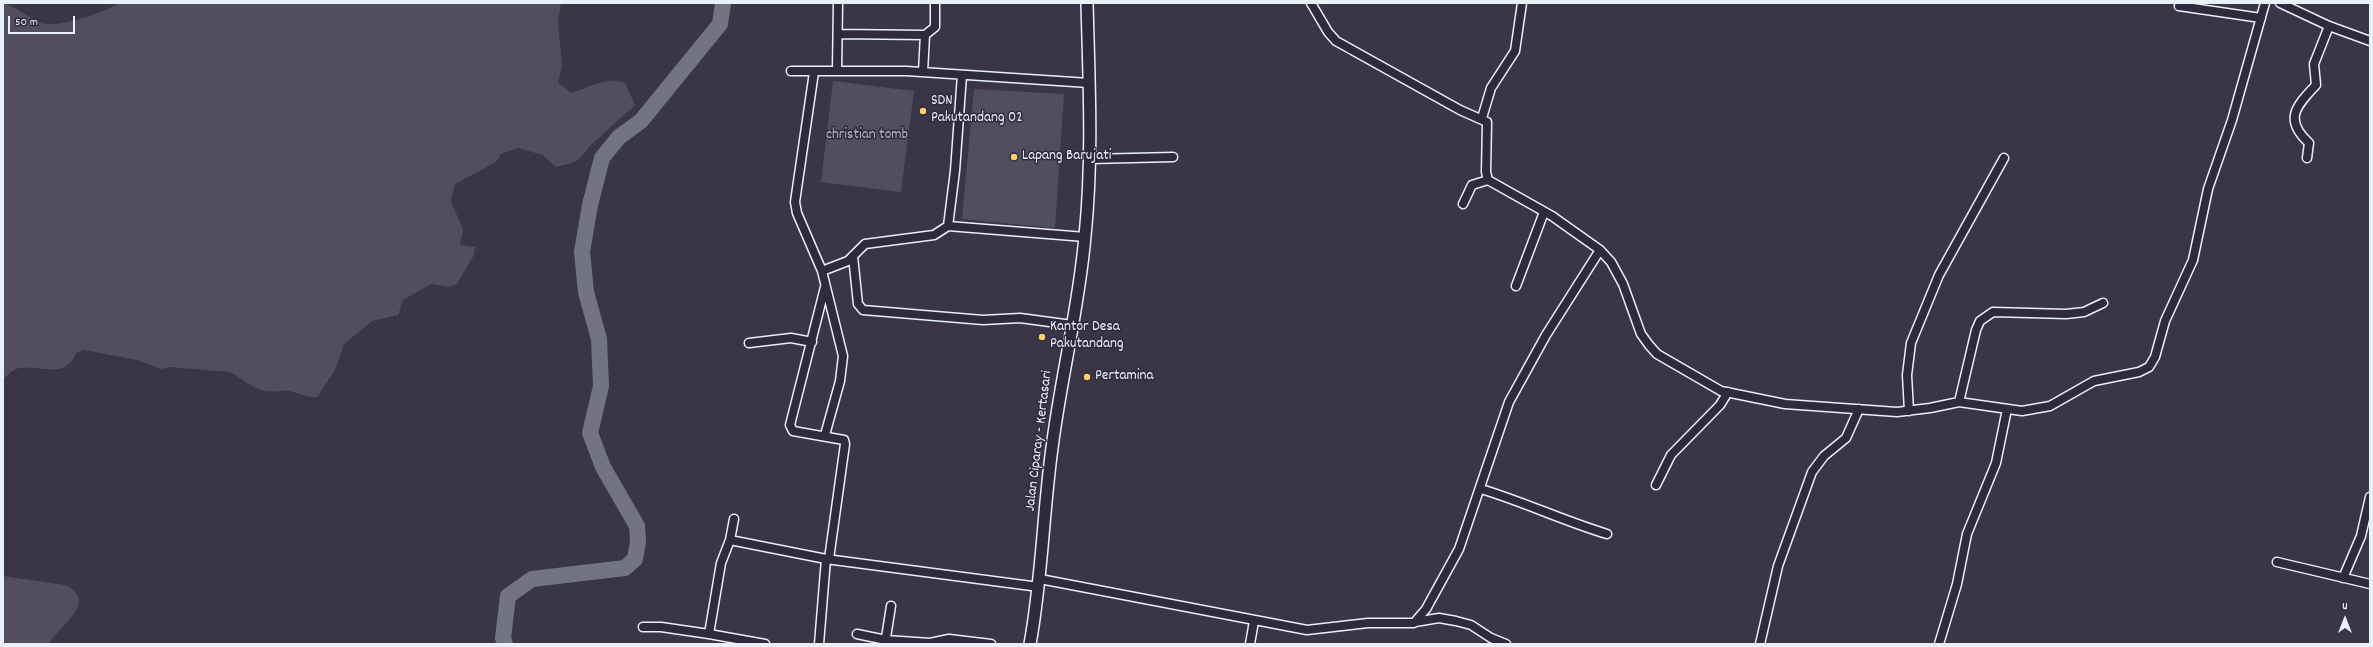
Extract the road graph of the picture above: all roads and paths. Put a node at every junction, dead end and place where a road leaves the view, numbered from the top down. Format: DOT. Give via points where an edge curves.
graph roads {
  1 [pos="838,3"];
  2 [pos="935,3"];
  3 [pos="1087,3"];
  4 [pos="1311,3"];
  5 [pos="1522,3"];
  6 [pos="2265,3"];
  7 [pos="2280,3"];
  8 [pos="2179,6"];
  9 [pos="2261,18"];
  10 [pos="2329,26"];
  11 [pos="838,34"];
  12 [pos="925,35"];
  13 [pos="2370,41"];
  14 [pos="791,71"];
  15 [pos="814,72"];
  16 [pos="837,72"];
  17 [pos="923,72"];
  18 [pos="962,76"];
  19 [pos="1089,83"];
  20 [pos="1482,118"];
  21 [pos="1173,158"];
  22 [pos="2004,158"];
  23 [pos="2308,158"];
  24 [pos="1090,159"];
  25 [pos="1488,180"];
  26 [pos="1463,204"];
  27 [pos="1544,212"];
  28 [pos="948,226"];
  29 [pos="1085,237"];
  30 [pos="1600,250"];
  31 [pos="853,256"];
  32 [pos="822,271"];
  33 [pos="825,285"];
  34 [pos="1516,286"];
  35 [pos="2103,303"];
  36 [pos="1072,325"];
  37 [pos="812,342"];
  38 [pos="749,344"];
  39 [pos="1728,392"];
  40 [pos="1959,402"];
  41 [pos="1859,409"];
  42 [pos="2007,409"];
  43 [pos="1909,411"];
  44 [pos="825,435"];
  45 [pos="1656,485"];
  46 [pos="1481,489"];
  47 [pos="2370,497"];
  48 [pos="734,519"];
  49 [pos="1607,534"];
  50 [pos="730,540"];
  51 [pos="827,559"];
  52 [pos="2277,562"];
  53 [pos="2343,578"];
  54 [pos="1039,583"];
  55 [pos="2370,584"];
  56 [pos="891,606"];
  57 [pos="1254,621"];
  58 [pos="1414,623"];
  59 [pos="643,627"];
  60 [pos="709,634"];
  61 [pos="857,634"];
  62 [pos="885,642"];
  63 [pos="765,644"];
  64 [pos="819,644"];
  65 [pos="991,644"];
  66 [pos="1030,644"];
  67 [pos="1250,644"];
  68 [pos="1506,644"];
  69 [pos="1760,644"];
  70 [pos="1939,644"];
  1 -- 11 [label="street"];
  2 -- 12 [label="street" via="935,27"];
  3 -- 19 [label="main road, Jalan Ciparay - Kertasari"];
  4 -- 20 [label="street" via="1336,41 1460,110"];
  5 -- 20 [label="street" via="1514,51 1491,88"];
  6 -- 9 [label="street"];
  7 -- 10 [label="street"];
  8 -- 9 [label="street"];
  9 -- 42 [label="street" via="2232,120 2208,189 2193,260 2165,321 2155,357 2149,367 2139,372 2094,381 2050,406 2022,411"];
  10 -- 13 [label="street"];
  10 -- 23 [label="street" via="2314,64 2316,81 2294,115 2293,123 2309,144"];
  11 -- 12 [label="street"];
  11 -- 16 [label="street"];
  12 -- 17 [label="street"];
  14 -- 15 [label="street"];
  15 -- 16 [label="street"];
  15 -- 32 [label="street" via="795,202 797,213"];
  16 -- 17 [label="street"];
  17 -- 18 [label="street"];
  18 -- 19 [label="street"];
  18 -- 28 [label="street" via="956,171"];
  19 -- 24 [label="main road, Jalan Ciparay - Kertasari"];
  20 -- 25 [label="street" via="1488,125"];
  21 -- 24 [label="street"];
  22 -- 43 [label="street" via="1939,275 1911,343 1907,375"];
  24 -- 29 [label="main road, Jalan Ciparay - Kertasari"];
  25 -- 26 [label="street" via="1472,185"];
  25 -- 27 [label="street"];
  27 -- 30 [label="street"];
  27 -- 34 [label="street"];
  28 -- 29 [label="street"];
  28 -- 31 [label="street" via="934,235 870,242"];
  29 -- 36 [label="main road, Jalan Ciparay - Kertasari"];
  30 -- 39 [label="street" via="1612,262 1648,345 1657,354 1721,391"];
  30 -- 46 [label="street" via="1546,335 1509,402"];
  31 -- 32 [label="street" via="848,261"];
  31 -- 36 [label="street" via="858,304 863,310 983,320 1020,318"];
  32 -- 33 [label="street"];
  33 -- 37 [label="street"];
  33 -- 44 [label="street" via="843,356 840,381"];
  35 -- 40 [label="street" via="2084,312 2066,314 1993,312 1986,315 1976,330"];
  36 -- 54 [label="main road, Jalan Ciparay - Kertasari" via="1052,448"];
  37 -- 38 [label="street" via="791,338"];
  37 -- 44 [label="street" via="790,425 793,430"];
  39 -- 41 [label="street" via="1785,404"];
  39 -- 45 [label="street" via="1720,405 1671,455"];
  40 -- 42 [label="street"];
  40 -- 43 [label="street"];
  41 -- 43 [label="street"];
  41 -- 69 [label="street" via="1848,434 1824,456 1812,472 1778,566"];
  42 -- 70 [label="street" via="1996,463 1968,534 1957,584"];
  44 -- 51 [label="street" via="844,440 846,448"];
  46 -- 49 [label="street"];
  46 -- 58 [label="street" via="1459,550 1426,609"];
  47 -- 53 [label="street" via="2361,536"];
  48 -- 50 [label="street"];
  50 -- 51 [label="street"];
  50 -- 60 [label="street" via="721,563"];
  51 -- 54 [label="street"];
  51 -- 64 [label="street"];
  52 -- 53 [label="street"];
  53 -- 55 [label="street"];
  54 -- 57 [label="street"];
  54 -- 66 [label="main road, Jalan Ciparay - Kertasari"];
  56 -- 62 [label="street"];
  57 -- 58 [label="street" via="1307,630 1368,623"];
  57 -- 67 [label="street"];
  58 -- 68 [label="street" via="1440,618 1456,621 1471,625 1490,638"];
  59 -- 60 [label="street"];
  60 -- 63 [label="street"];
  61 -- 62 [label="street"];
  62 -- 65 [label="street" via="930,643 949,639"];
}
